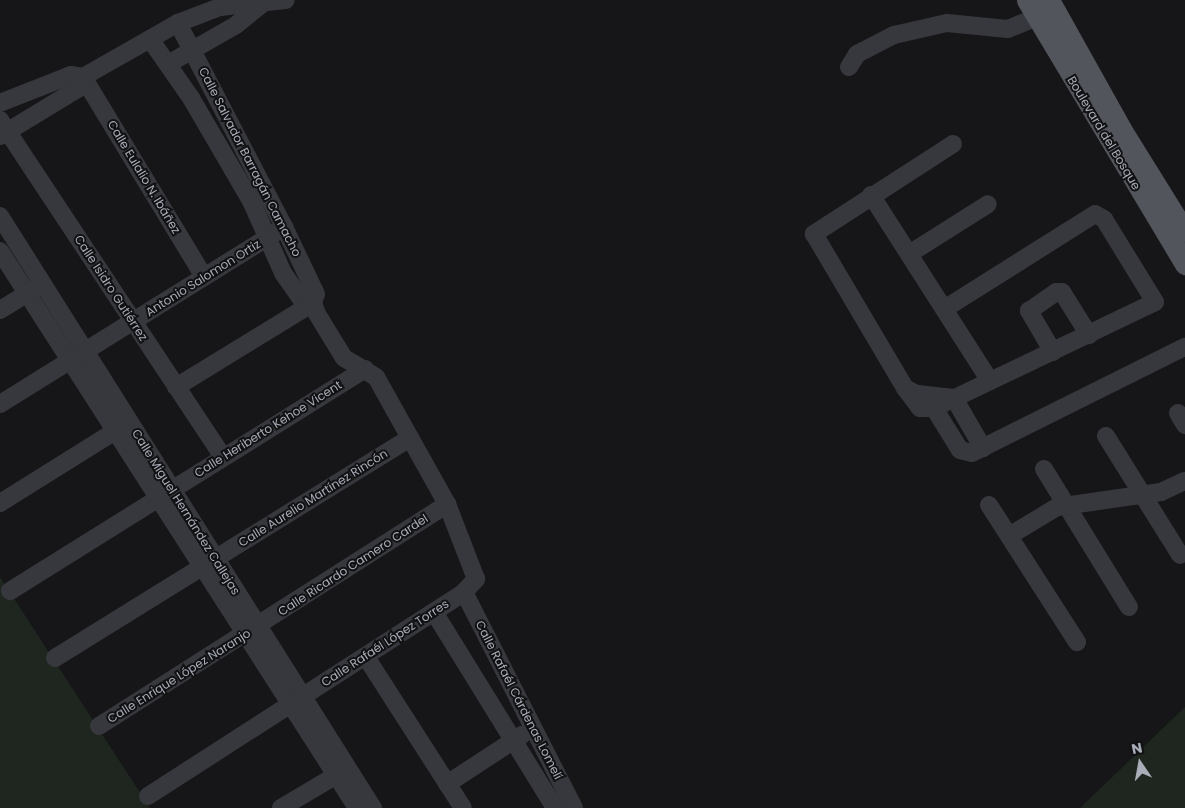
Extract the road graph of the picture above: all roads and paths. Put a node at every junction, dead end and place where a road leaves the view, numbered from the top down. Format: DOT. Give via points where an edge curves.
graph roads {
  1 [pos="286,0"];
  2 [pos="263,3"];
  3 [pos="1041,7"];
  4 [pos="178,23"];
  5 [pos="150,38"];
  6 [pos="191,49"];
  7 [pos="168,64"];
  8 [pos="849,67"];
  9 [pos="83,77"];
  10 [pos="0,103"];
  11 [pos="2,129"];
  12 [pos="1114,134"];
  13 [pos="953,144"];
  14 [pos="871,195"];
  15 [pos="988,204"];
  16 [pos="0,216"];
  17 [pos="284,227"];
  18 [pos="1185,232"];
  19 [pos="266,238"];
  20 [pos="0,251"];
  21 [pos="909,254"];
  22 [pos="1185,264"];
  23 [pos="204,277"];
  24 [pos="43,284"];
  25 [pos="27,294"];
  26 [pos="313,303"];
  27 [pos="944,309"];
  28 [pos="0,310"];
  29 [pos="134,322"];
  30 [pos="1089,335"];
  31 [pos="1185,347"];
  32 [pos="1053,352"];
  33 [pos="78,356"];
  34 [pos="365,369"];
  35 [pos="990,381"];
  36 [pos="176,387"];
  37 [pos="905,388"];
  38 [pos="954,398"];
  39 [pos="0,404"];
  40 [pos="934,408"];
  41 [pos="123,427"];
  42 [pos="1106,436"];
  43 [pos="410,438"];
  44 [pos="983,448"];
  45 [pos="223,457"];
  46 [pos="1044,469"];
  47 [pos="1185,481"];
  48 [pos="165,493"];
  49 [pos="1142,493"];
  50 [pos="0,503"];
  51 [pos="447,504"];
  52 [pos="989,505"];
  53 [pos="1066,505"];
  54 [pos="1009,536"];
  55 [pos="1180,555"];
  56 [pos="209,562"];
  57 [pos="476,579"];
  58 [pos="10,591"];
  59 [pos="464,592"];
  60 [pos="1129,607"];
  61 [pos="434,612"];
  62 [pos="252,630"];
  63 [pos="1078,642"];
  64 [pos="366,657"];
  65 [pos="55,658"];
  66 [pos="297,700"];
  67 [pos="99,726"];
  68 [pos="533,727"];
  69 [pos="514,741"];
  70 [pos="342,772"];
  71 [pos="447,784"];
  72 [pos="148,796"];
  73 [pos="281,808"];
  74 [pos="357,808"];
  75 [pos="373,808"];
  76 [pos="463,808"];
  77 [pos="556,808"];
  78 [pos="574,808"];
  1 -- 2 [label="street"];
  2 -- 4 [label="street" via="220,7"];
  2 -- 6 [label="street" via="243,20"];
  3 -- 8 [label="street" via="1008,29 947,23 894,35 857,54"];
  3 -- 12 [label="main road, Boulevard del Bosque"];
  4 -- 5 [label="street"];
  4 -- 6 [label="street, Calle Salvador Barragán Camacho"];
  5 -- 7 [label="street, Calle Salvador Barragán Camacho"];
  5 -- 9 [label="street"];
  6 -- 7 [label="street"];
  6 -- 17 [label="street, Calle Salvador Barragán Camacho"];
  7 -- 19 [label="street, Calle Salvador Barragán Camacho" via="252,203"];
  9 -- 10 [label="street" via="71,74"];
  9 -- 11 [label="street" via="79,88"];
  9 -- 23 [label="street, Calle Eulalio N. Ibáñez"];
  11 -- 29 [label="street, Calle Isidro Gutiérrez"];
  12 -- 18 [label="main road, Boulevard del Bosque"];
  12 -- 22 [label="main road, Boulevard del Bosque"];
  13 -- 14 [label="street"];
  14 -- 21 [label="street"];
  14 -- 37 [label="street" via="814,234"];
  15 -- 21 [label="street"];
  16 -- 24 [label="street, Calle Miguel Hernández Callejas"];
  17 -- 19 [label="street, Antonio Salomon Ortiz"];
  17 -- 26 [label="street, Calle Salvador Barragán Camacho" via="316,294"];
  19 -- 23 [label="street, Antonio Salomon Ortiz"];
  19 -- 26 [label="street, Calle Salvador Barragán Camacho" via="304,303"];
  20 -- 25 [label="street, Calle Miguel Hernández Callejas"];
  21 -- 27 [label="street"];
  23 -- 29 [label="street, Antonio Salomon Ortiz"];
  24 -- 25 [label="street"];
  24 -- 33 [label="street, Calle Miguel Hernández Callejas"];
  25 -- 28 [label="street"];
  25 -- 33 [label="street, Calle Miguel Hernández Callejas"];
  26 -- 34 [label="street, Calle Salvador Barragán Camacho" via="344,358"];
  26 -- 36 [label="street"];
  27 -- 30 [label="street" via="1096,214 1104,219 1155,302"];
  27 -- 35 [label="street"];
  29 -- 33 [label="street, Antonio Salomon Ortiz"];
  29 -- 36 [label="street, Calle Isidro Gutiérrez"];
  30 -- 32 [label="street"];
  30 -- 32 [label="street" via="1062,292 1056,292 1029,311"];
  31 -- 44 [label="street"];
  32 -- 35 [label="street"];
  33 -- 39 [label="street, Antonio Salomon Ortiz"];
  33 -- 41 [label="street, Calle Miguel Hernández Callejas"];
  34 -- 43 [label="street, Calle Salvador Barragán Camacho" via="376,377"];
  34 -- 45 [label="street, Calle Heriberto Kehoe Vicent"];
  35 -- 38 [label="street"];
  36 -- 45 [label="street, Calle Isidro Gutiérrez"];
  37 -- 38 [label="street" via="917,394"];
  37 -- 40 [label="street" via="920,408"];
  38 -- 40 [label="street"];
  38 -- 44 [label="street"];
  40 -- 44 [label="street" via="960,450 972,453"];
  41 -- 48 [label="street, Calle Miguel Hernández Callejas"];
  41 -- 50 [label="street"];
  42 -- 49 [label="street"];
  43 -- 51 [label="street, Calle Salvador Barragán Camacho"];
  43 -- 56 [label="street, Calle Aurelio Martínez Rincón"];
  45 -- 48 [label="street, Calle Heriberto Kehoe Vicent"];
  46 -- 53 [label="street"];
  47 -- 49 [label="street" via="1161,492"];
  48 -- 56 [label="street, Calle Miguel Hernández Callejas"];
  48 -- 58 [label="street, Calle Heriberto Kehoe Vicent"];
  49 -- 53 [label="street"];
  49 -- 55 [label="street"];
  51 -- 57 [label="street, Calle Salvador Barragán Camacho"];
  51 -- 62 [label="street, Calle Ricardo Camero Cardel"];
  52 -- 54 [label="street"];
  53 -- 54 [label="street" via="1040,515"];
  53 -- 60 [label="street"];
  54 -- 63 [label="street"];
  56 -- 62 [label="street, Calle Miguel Hernández Callejas"];
  56 -- 65 [label="street, Calle Aurelio Martínez Rincón"];
  57 -- 59 [label="street, Calle Rafaél López Torres"];
  59 -- 61 [label="street, Calle Rafaél López Torres"];
  59 -- 68 [label="street, Calle Rafaél Cárdenas Lomelí"];
  61 -- 64 [label="street, Calle Rafaél López Torres"];
  61 -- 69 [label="street, Calle Rafaél Cárdenas Lomelí"];
  62 -- 66 [label="street, Calle Miguel Hernández Callejas"];
  62 -- 67 [label="street, Calle Enrique López Naranjo"];
  64 -- 66 [label="street, Calle Rafaél López Torres"];
  64 -- 71 [label="street"];
  66 -- 70 [label="street, Calle Miguel Hernández Callejas"];
  66 -- 72 [label="street, Calle Rafaél López Torres"];
  68 -- 69 [label="street"];
  68 -- 78 [label="street, Calle Rafaél Cárdenas Lomelí"];
  69 -- 71 [label="street"];
  69 -- 77 [label="street, Calle Rafaél Cárdenas Lomelí"];
  70 -- 73 [label="street"];
  70 -- 74 [label="street, Calle Miguel Hernández Callejas"];
  70 -- 75 [label="street, Calle Miguel Hernández Callejas"];
  71 -- 76 [label="street"];
}
